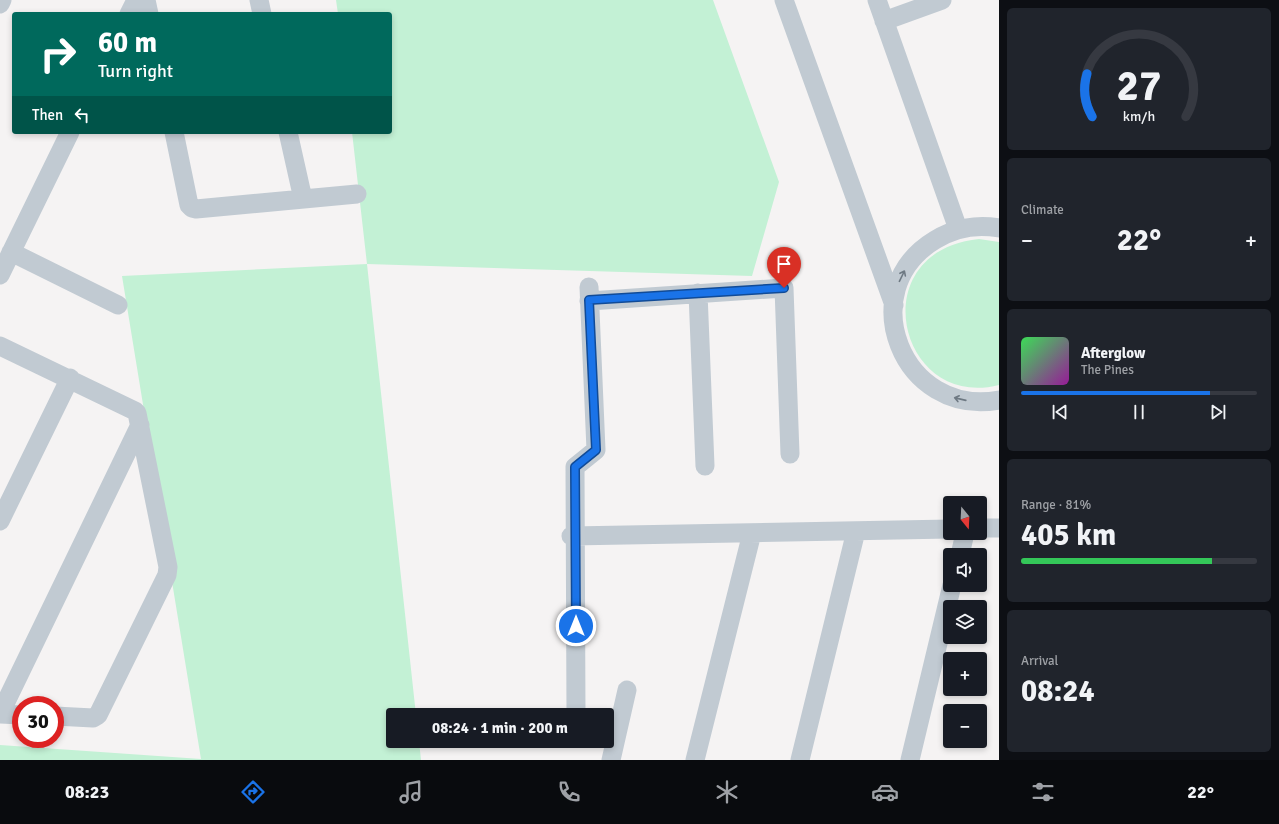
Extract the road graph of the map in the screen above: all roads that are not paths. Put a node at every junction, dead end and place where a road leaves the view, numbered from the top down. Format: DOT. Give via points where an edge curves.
graph roads {
  1 [pos="2,0"];
  2 [pos="136,0"];
  3 [pos="146,0"];
  4 [pos="259,0"];
  5 [pos="784,0"];
  6 [pos="877,0"];
  7 [pos="942,0"];
  8 [pos="0,4"];
  9 [pos="130,12"];
  10 [pos="149,12"];
  11 [pos="262,12"];
  12 [pos="884,21"];
  13 [pos="69,134"];
  14 [pos="174,134"];
  15 [pos="288,134"];
  16 [pos="357,194"];
  17 [pos="303,199"];
  18 [pos="999,228"];
  19 [pos="958,229"];
  20 [pos="11,252"];
  21 [pos="0,276"];
  22 [pos="698,294"];
  23 [pos="118,305"];
  24 [pos="894,305"];
  25 [pos="0,346"];
  26 [pos="70,378"];
  27 [pos="999,400"];
  28 [pos="140,425"];
  29 [pos="790,454"];
  30 [pos="706,466"];
  31 [pos="0,521"];
  32 [pos="987,528"];
  33 [pos="999,528"];
  34 [pos="943,529"];
  35 [pos="856,531"];
  36 [pos="752,533"];
  37 [pos="573,536"];
  38 [pos="950,592"];
  39 [pos="627,690"];
  40 [pos="576,708"];
  41 [pos="0,714"];
  42 [pos="12,715"];
  43 [pos="64,716"];
  44 [pos="614,723"];
  45 [pos="612,748"];
  46 [pos="611,760"];
  47 [pos="695,760"];
  48 [pos="800,760"];
  49 [pos="910,760"];
  1 -- 8 [label="street"];
  2 -- 9 [label="street"];
  3 -- 10 [label="street"];
  4 -- 11 [label="street"];
  5 -- 24 [label="street"];
  6 -- 12 [label="street"];
  7 -- 12 [label="street"];
  12 -- 19 [label="street"];
  13 -- 20 [label="street"];
  14 -- 17 [label="street" via="189,206 192,208"];
  15 -- 17 [label="street"];
  16 -- 17 [label="street"];
  18 -- 19 [label="street" via="973,226"];
  24 -- 19 [label="street, one-way" via="899,281 906,267 928,244"];
  20 -- 21 [label="street"];
  20 -- 23 [label="street"];
  22 -- 29 [label="street" via="784,288"];
  22 -- 30 [label="street"];
  22 -- 37 [label="street" via="589,294 596,450 575,467"];
  27 -- 24 [label="street, one-way" via="976,402 946,396 921,379 911,368 897,341"];
  25 -- 26 [label="street"];
  26 -- 28 [label="street" via="135,411"];
  26 -- 31 [label="street"];
  28 -- 41 [label="street"];
  28 -- 43 [label="street" via="168,567 167,575 98,715 93,718"];
  32 -- 33 [label="street"];
  34 -- 35 [label="street"];
  35 -- 36 [label="street"];
  35 -- 48 [label="street"];
  36 -- 37 [label="street"];
  36 -- 47 [label="street"];
  37 -- 40 [label="street"];
  38 -- 49 [label="street"];
  39 -- 44 [label="street"];
  41 -- 42 [label="street"];
  45 -- 46 [label="street"];
}
